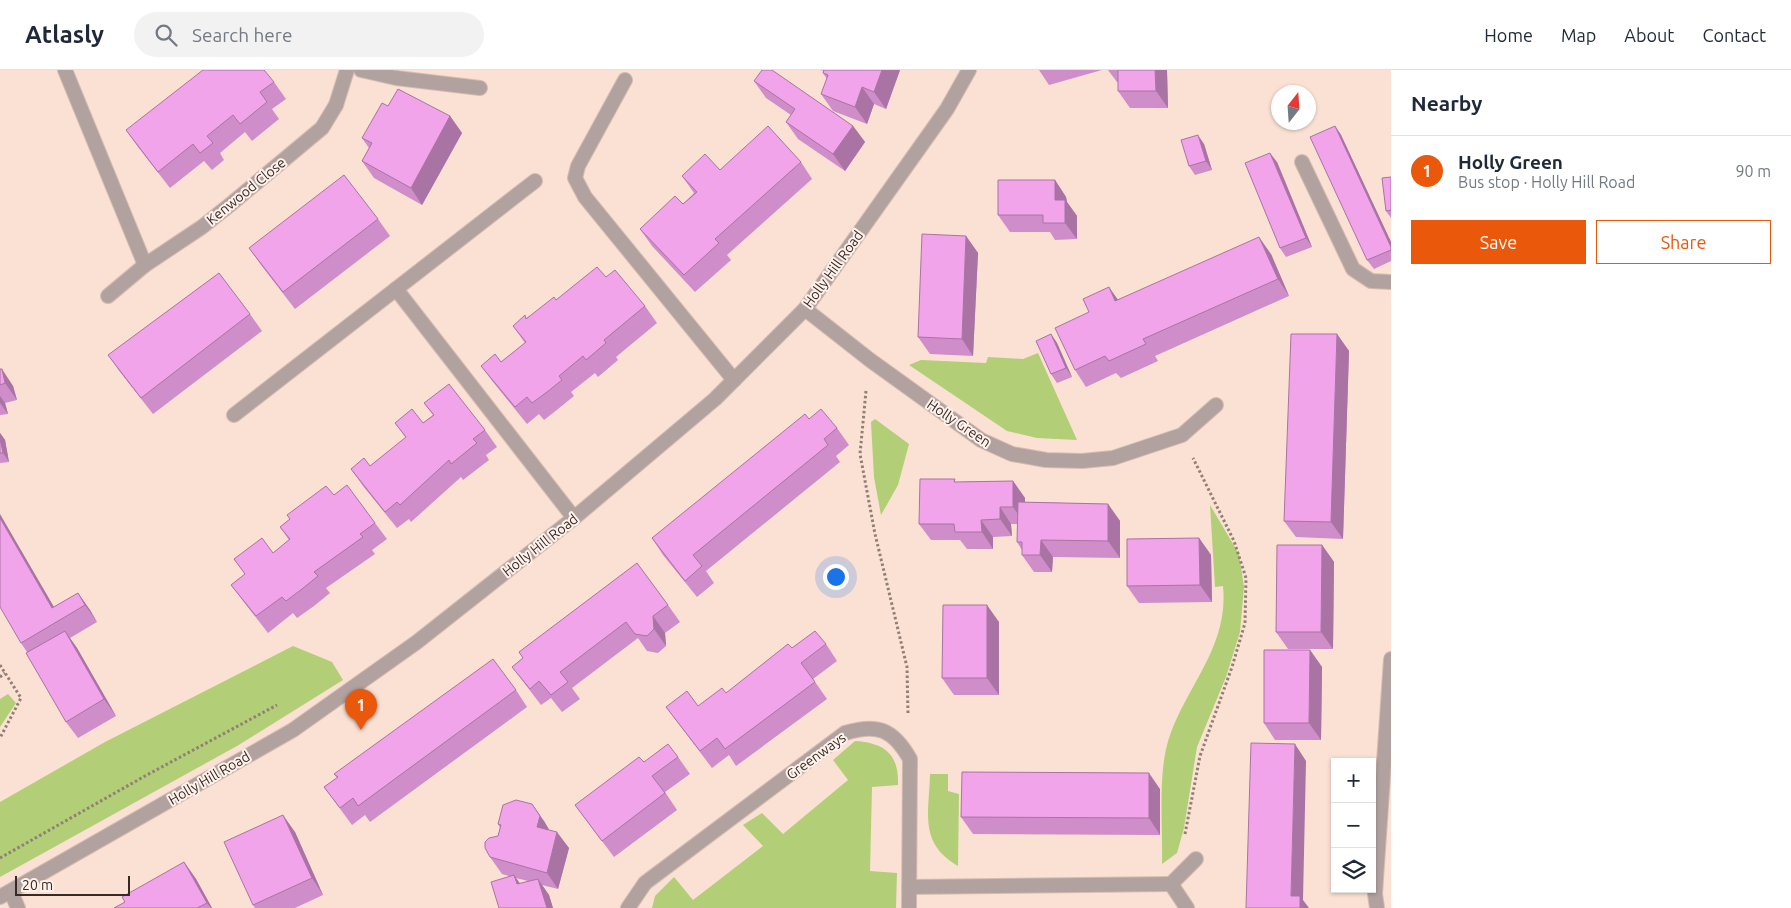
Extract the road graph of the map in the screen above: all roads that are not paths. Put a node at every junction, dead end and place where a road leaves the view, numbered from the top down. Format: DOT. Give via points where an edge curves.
graph roads {
  1 [pos="65,70"];
  2 [pos="347,70"];
  3 [pos="361,70"];
  4 [pos="969,70"];
  5 [pos="624,80"];
  6 [pos="480,88"];
  7 [pos="1302,162"];
  8 [pos="535,181"];
  9 [pos="145,265"];
  10 [pos="1391,282"];
  11 [pos="396,289"];
  12 [pos="108,296"];
  13 [pos="805,309"];
  14 [pos="734,380"];
  15 [pos="1216,405"];
  16 [pos="234,415"];
  17 [pos="574,518"];
  18 [pos="1391,659"];
  19 [pos="1191,864"];
  20 [pos="1171,884"];
  21 [pos="909,887"];
  22 [pos="5,895"];
  23 [pos="18,908"];
  24 [pos="628,908"];
  25 [pos="909,908"];
  26 [pos="1187,908"];
  27 [pos="1377,908"];
  1 -- 9 [label="street"];
  2 -- 9 [label="street, Kenwood Close" via="336,105 322,128 232,204"];
  3 -- 6 [label="street" via="396,78"];
  4 -- 13 [label="street, Holly Hill Road" via="947,109"];
  5 -- 14 [label="street" via="578,166 576,178 585,198"];
  7 -- 10 [label="street" via="1353,269 1371,281"];
  8 -- 11 [label="street"];
  9 -- 12 [label="street, Kenwood Close"];
  11 -- 16 [label="street"];
  11 -- 17 [label="street"];
  13 -- 14 [label="street, Holly Hill Road"];
  13 -- 15 [label="street, Holly Green" via="981,440 1012,454 1046,460 1113,458 1182,435"];
  14 -- 17 [label="street, Holly Hill Road"];
  17 -- 22 [label="street, Holly Hill Road" via="417,642 293,730"];
  18 -- 27 [label="street" via="1375,894"];
  19 -- 20 [label="street"];
  20 -- 21 [label="street"];
  20 -- 26 [label="street"];
  21 -- 24 [label="street, Greenways" via="910,759 903,746 880,729 864,727 845,733 645,883"];
  21 -- 25 [label="street"];
  22 -- 23 [label="street"];
}
